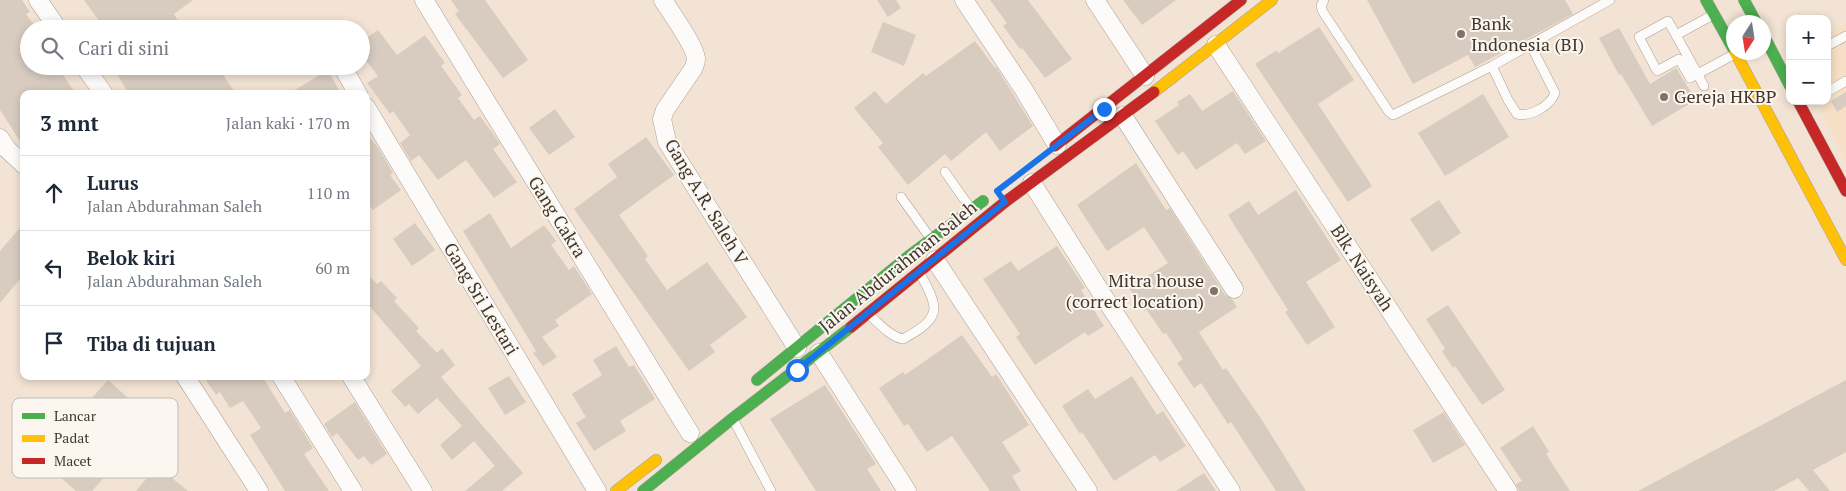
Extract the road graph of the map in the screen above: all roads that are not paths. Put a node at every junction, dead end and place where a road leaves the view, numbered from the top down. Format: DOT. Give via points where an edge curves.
graph roads {
  1 [pos="38,0"];
  2 [pos="424,0"];
  3 [pos="663,0"];
  4 [pos="964,0"];
  5 [pos="1095,0"];
  6 [pos="1241,0"];
  7 [pos="1272,0"];
  8 [pos="1324,0"];
  9 [pos="1610,0"];
  10 [pos="1706,0"];
  11 [pos="1744,0"];
  12 [pos="1714,15"];
  13 [pos="1752,15"];
  14 [pos="52,20"];
  15 [pos="1676,35"];
  16 [pos="1726,36"];
  17 [pos="1846,36"];
  18 [pos="1530,44"];
  19 [pos="1831,44"];
  20 [pos="1216,45"];
  21 [pos="1771,46"];
  22 [pos="1726,57"];
  23 [pos="1739,60"];
  24 [pos="1492,66"];
  25 [pos="1786,69"];
  26 [pos="1698,74"];
  27 [pos="90,75"];
  28 [pos="347,75"];
  29 [pos="1145,76"];
  30 [pos="1846,82"];
  31 [pos="1704,86"];
  32 [pos="101,90"];
  33 [pos="356,90"];
  34 [pos="1831,90"];
  35 [pos="1800,105"];
  36 [pos="370,114"];
  37 [pos="1123,116"];
  38 [pos="2,148"];
  39 [pos="1053,148"];
  40 [pos="20,163"];
  41 [pos="945,172"];
  42 [pos="1032,183"];
  43 [pos="1846,191"];
  44 [pos="901,196"];
  45 [pos="1005,202"];
  46 [pos="972,210"];
  47 [pos="932,239"];
  48 [pos="935,260"];
  49 [pos="1846,260"];
  50 [pos="920,272"];
  51 [pos="1234,288"];
  52 [pos="868,314"];
  53 [pos="797,348"];
  54 [pos="819,353"];
  55 [pos="187,380"];
  56 [pos="284,380"];
  57 [pos="354,380"];
  58 [pos="751,385"];
  59 [pos="733,418"];
  60 [pos="690,433"];
  61 [pos="668,451"];
  62 [pos="260,491"];
  63 [pos="353,491"];
  64 [pos="423,491"];
  65 [pos="597,491"];
  66 [pos="616,491"];
  67 [pos="642,491"];
  68 [pos="771,491"];
  69 [pos="907,491"];
  70 [pos="1088,491"];
  71 [pos="1231,491"];
  72 [pos="1508,491"];
  1 -- 14 [label="street"];
  2 -- 60 [label="street, Gang Cakra"];
  3 -- 53 [label="street, Gang A.R. Saleh V" via="696,56 696,63 665,110 662,119 667,142"];
  4 -- 39 [label="street" via="1024,90"];
  5 -- 29 [label="street"];
  6 -- 29 [label="main road"];
  7 -- 20 [label="main road, Jalan Abdurahman Saleh"];
  8 -- 24 [label="lane" via="1323,12 1394,115"];
  9 -- 18 [label="lane"];
  10 -- 12 [label="main road"];
  11 -- 13 [label="main road"];
  12 -- 15 [label="lane"];
  12 -- 16 [label="main road"];
  15 -- 26 [label="lane"];
  15 -- 26 [label="lane" via="1668,21 1639,37 1657,70 1679,59 1690,78"];
  17 -- 19 [label="lane"];
  18 -- 24 [label="lane"];
  18 -- 24 [label="lane" via="1555,93 1544,107 1524,116 1517,114"];
  20 -- 37 [label="main road, Jalan Abdurahman Saleh"];
  20 -- 72 [label="street, Blk. Naisyah"];
  21 -- 25 [label="main road"];
  22 -- 26 [label="lane"];
  23 -- 49 [label="main road"];
  26 -- 31 [label="lane"];
  27 -- 32 [label="street"];
  28 -- 33 [label="street"];
  29 -- 39 [label="main road"];
  30 -- 34 [label="lane"];
  35 -- 43 [label="main road"];
  36 -- 65 [label="street, Gang Sri Lestari"];
  37 -- 42 [label="main road, Jalan Abdurahman Saleh"];
  37 -- 51 [label="street"];
  38 -- 40 [label="street"];
  41 -- 46 [label="lane"];
  42 -- 45 [label="main road, Jalan Abdurahman Saleh"];
  42 -- 71 [label="street"];
  44 -- 47 [label="lane"];
  45 -- 46 [label="main road, Jalan Abdurahman Saleh" via="994,193"];
  45 -- 48 [label="main road, Jalan Abdurahman Saleh"];
  46 -- 47 [label="main road, Jalan Abdurahman Saleh"];
  47 -- 53 [label="main road, Jalan Abdurahman Saleh"];
  48 -- 50 [label="main road, Jalan Abdurahman Saleh"];
  48 -- 70 [label="street"];
  50 -- 52 [label="main road, Jalan Abdurahman Saleh"];
  50 -- 52 [label="lane" via="934,303 934,311 919,330 903,339 888,332"];
  52 -- 54 [label="main road, Jalan Abdurahman Saleh"];
  53 -- 58 [label="main road, Jalan Abdurahman Saleh"];
  54 -- 59 [label="main road, Jalan Abdurahman Saleh"];
  54 -- 69 [label="street"];
  55 -- 62 [label="street"];
  56 -- 63 [label="street"];
  57 -- 64 [label="street"];
  59 -- 67 [label="main road, Jalan Abdurahman Saleh"];
  59 -- 68 [label="lane"];
  61 -- 66 [label="main road"];
}
